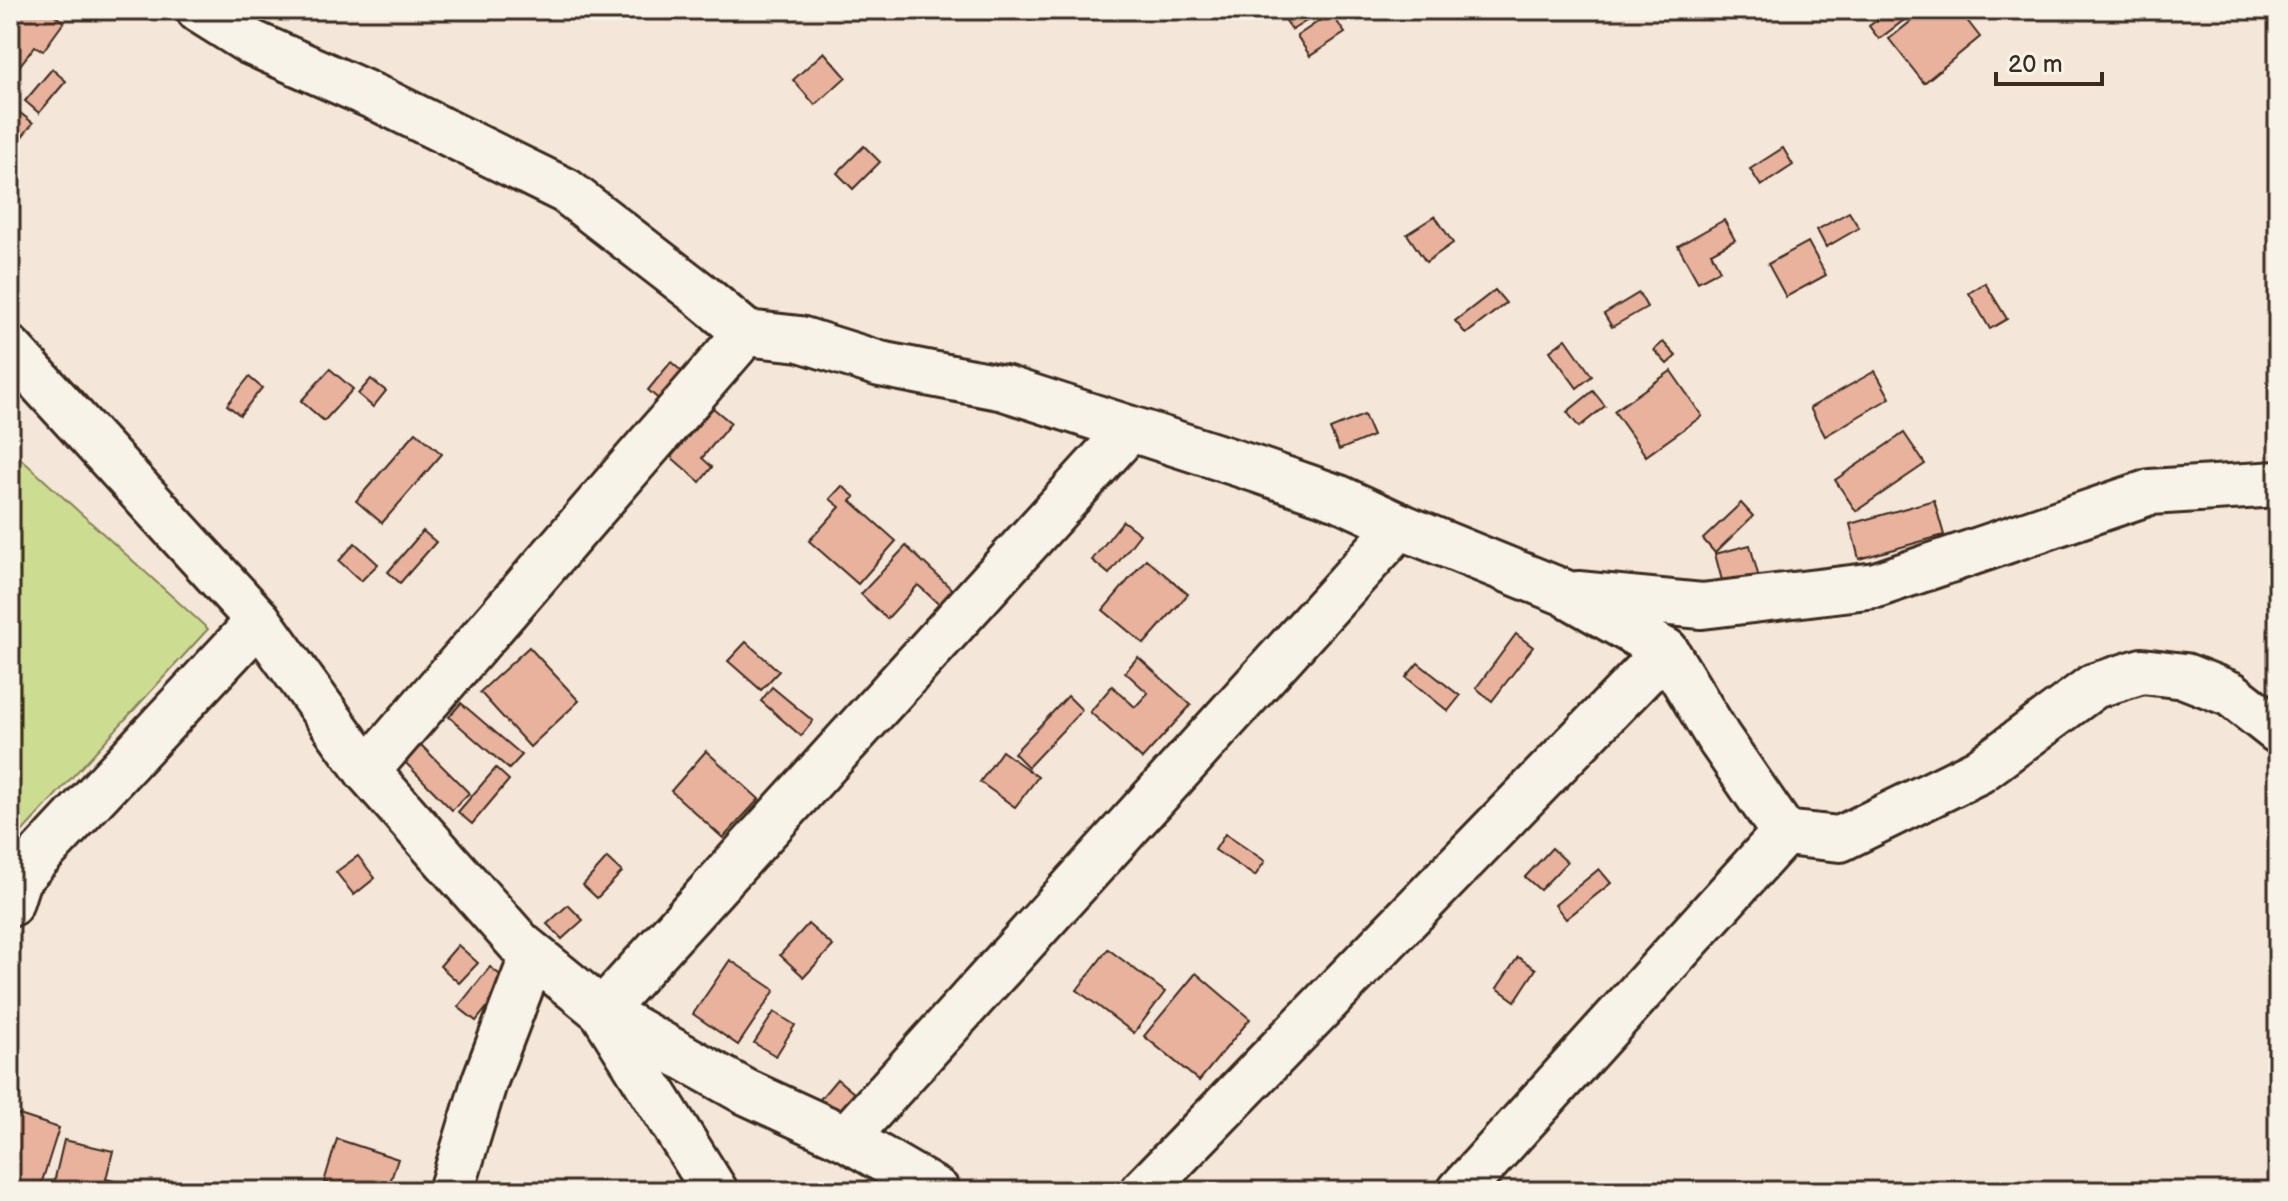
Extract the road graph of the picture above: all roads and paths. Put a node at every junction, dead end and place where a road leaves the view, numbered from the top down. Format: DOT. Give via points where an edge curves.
graph roads {
  1 [pos="199,10"];
  2 [pos="746,333"];
  3 [pos="10,349"];
  4 [pos="1130,429"];
  5 [pos="2278,484"];
  6 [pos="1400,526"];
  7 [pos="1563,592"];
  8 [pos="259,621"];
  9 [pos="1666,651"];
  10 [pos="2278,731"];
  11 [pos="367,771"];
  12 [pos="1784,833"];
  13 [pos="10,904"];
  14 [pos="533,955"];
  15 [pos="602,1011"];
  16 [pos="846,1138"];
  17 [pos="451,1191"];
  18 [pos="715,1191"];
  19 [pos="937,1191"];
  20 [pos="1143,1191"];
  21 [pos="1460,1191"];
  1 -- 2 [label="street" via="250,42 566,191"];
  2 -- 4 [label="street" via="800,339 880,364 1004,388"];
  2 -- 11 [label="street"];
  3 -- 8 [label="street"];
  4 -- 6 [label="street" via="1339,498"];
  4 -- 15 [label="street"];
  5 -- 7 [label="street" via="2150,492 1876,585 1702,606"];
  6 -- 7 [label="street"];
  6 -- 16 [label="street"];
  7 -- 9 [label="street"];
  8 -- 11 [label="street"];
  8 -- 13 [label="street" via="18,879"];
  9 -- 12 [label="street"];
  9 -- 20 [label="street"];
  10 -- 12 [label="street" via="2231,694 2185,676 2142,671 2094,686 1979,771 1840,839"];
  11 -- 14 [label="street"];
  12 -- 21 [label="street"];
  14 -- 15 [label="street"];
  14 -- 17 [label="street" via="484,1083"];
  15 -- 16 [label="street" via="744,1091"];
  15 -- 18 [label="street"];
  16 -- 19 [label="street"];
}
